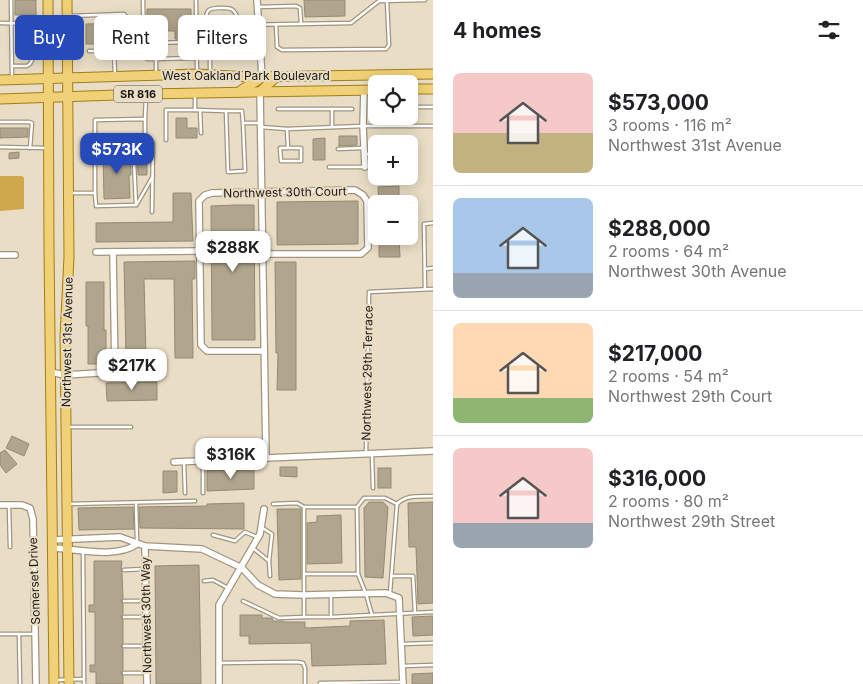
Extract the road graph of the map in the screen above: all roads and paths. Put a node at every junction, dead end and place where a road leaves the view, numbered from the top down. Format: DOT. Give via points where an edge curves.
graph roads {
  1 [pos="11,0"];
  2 [pos="48,0"];
  3 [pos="67,0"];
  4 [pos="143,0"];
  5 [pos="196,0"];
  6 [pos="258,0"];
  7 [pos="426,0"];
  8 [pos="387,1"];
  9 [pos="258,7"];
  10 [pos="48,15"];
  11 [pos="67,15"];
  12 [pos="96,15"];
  13 [pos="125,15"];
  14 [pos="143,15"];
  15 [pos="196,15"];
  16 [pos="206,15"];
  17 [pos="237,15"];
  18 [pos="259,15"];
  19 [pos="0,23"];
  20 [pos="11,23"];
  21 [pos="15,23"];
  22 [pos="276,24"];
  23 [pos="301,24"];
  24 [pos="266,25"];
  25 [pos="89,51"];
  26 [pos="94,51"];
  27 [pos="32,60"];
  28 [pos="48,60"];
  29 [pos="66,60"];
  30 [pos="114,60"];
  31 [pos="156,60"];
  32 [pos="197,60"];
  33 [pos="210,60"];
  34 [pos="261,60"];
  35 [pos="12,66"];
  36 [pos="197,74"];
  37 [pos="433,74"];
  38 [pos="210,75"];
  39 [pos="114,76"];
  40 [pos="156,76"];
  41 [pos="262,76"];
  42 [pos="278,76"];
  43 [pos="48,78"];
  44 [pos="66,78"];
  45 [pos="0,80"];
  46 [pos="12,80"];
  47 [pos="418,89"];
  48 [pos="433,89"];
  49 [pos="364,90"];
  50 [pos="368,90"];
  51 [pos="238,92"];
  52 [pos="260,92"];
  53 [pos="195,93"];
  54 [pos="146,94"];
  55 [pos="66,97"];
  56 [pos="48,98"];
  57 [pos="0,99"];
  58 [pos="418,107"];
  59 [pos="433,107"];
  60 [pos="332,108"];
  61 [pos="278,109"];
  62 [pos="352,109"];
  63 [pos="195,110"];
  64 [pos="200,110"];
  65 [pos="226,111"];
  66 [pos="145,119"];
  67 [pos="0,122"];
  68 [pos="243,123"];
  69 [pos="261,125"];
  70 [pos="363,126"];
  71 [pos="410,126"];
  72 [pos="433,126"];
  73 [pos="332,127"];
  74 [pos="287,129"];
  75 [pos="202,133"];
  76 [pos="95,140"];
  77 [pos="134,140"];
  78 [pos="145,140"];
  79 [pos="166,140"];
  80 [pos="0,147"];
  81 [pos="30,148"];
  82 [pos="49,148"];
  83 [pos="288,148"];
  84 [pos="338,149"];
  85 [pos="364,151"];
  86 [pos="368,152"];
  87 [pos="329,167"];
  88 [pos="364,167"];
  89 [pos="154,175"];
  90 [pos="262,192"];
  91 [pos="68,193"];
  92 [pos="95,193"];
  93 [pos="136,205"];
  94 [pos="152,212"];
  95 [pos="433,223"];
  96 [pos="200,251"];
  97 [pos="96,252"];
  98 [pos="113,252"];
  99 [pos="263,254"];
  100 [pos="0,255"];
  101 [pos="15,255"];
  102 [pos="433,268"];
  103 [pos="425,269"];
  104 [pos="433,289"];
  105 [pos="425,290"];
  106 [pos="263,351"];
  107 [pos="50,372"];
  108 [pos="65,375"];
  109 [pos="66,427"];
  110 [pos="130,427"];
  111 [pos="433,451"];
  112 [pos="369,454"];
  113 [pos="266,458"];
  114 [pos="203,460"];
  115 [pos="184,461"];
  116 [pos="174,462"];
  117 [pos="373,488"];
  118 [pos="185,493"];
  119 [pos="203,493"];
  120 [pos="433,496"];
  121 [pos="195,501"];
  122 [pos="136,503"];
  123 [pos="67,504"];
  124 [pos="273,504"];
  125 [pos="397,504"];
  126 [pos="0,505"];
  127 [pos="9,505"];
  128 [pos="356,507"];
  129 [pos="304,508"];
  130 [pos="264,509"];
  131 [pos="261,526"];
  132 [pos="213,535"];
  133 [pos="258,538"];
  134 [pos="52,544"];
  135 [pos="67,544"];
  136 [pos="137,544"];
  137 [pos="145,546"];
  138 [pos="10,547"];
  139 [pos="252,548"];
  140 [pos="83,551"];
  141 [pos="269,561"];
  142 [pos="242,568"];
  143 [pos="145,569"];
  144 [pos="124,570"];
  145 [pos="304,574"];
  146 [pos="358,574"];
  147 [pos="270,576"];
  148 [pos="392,576"];
  149 [pos="204,581"];
  150 [pos="229,588"];
  151 [pos="366,594"];
  152 [pos="388,594"];
  153 [pos="331,595"];
  154 [pos="303,596"];
  155 [pos="146,600"];
  156 [pos="124,601"];
  157 [pos="243,601"];
  158 [pos="415,612"];
  159 [pos="433,612"];
  160 [pos="401,613"];
  161 [pos="372,615"];
  162 [pos="124,617"];
  163 [pos="146,617"];
  164 [pos="304,617"];
  165 [pos="331,617"];
  166 [pos="0,634"];
  167 [pos="19,634"];
  168 [pos="35,634"];
  169 [pos="402,644"];
  170 [pos="433,644"];
  171 [pos="124,646"];
  172 [pos="146,646"];
  173 [pos="219,663"];
  174 [pos="433,665"];
  175 [pos="402,666"];
  176 [pos="124,673"];
  177 [pos="147,673"];
  178 [pos="84,679"];
  179 [pos="54,682"];
  180 [pos="69,682"];
  181 [pos="320,683"];
  182 [pos="403,683"];
  183 [pos="20,684"];
  184 [pos="36,684"];
  185 [pos="84,684"];
  186 [pos="147,684"];
  187 [pos="219,684"];
  188 [pos="305,684"];
  1 -- 20 [label="lane"];
  2 -- 10 [label="main road, Northwest 31st Avenue"];
  3 -- 11 [label="main road, Northwest 31st Avenue"];
  4 -- 14 [label="lane"];
  5 -- 15 [label="lane"];
  6 -- 9 [label="street"];
  7 -- 8 [label="lane"];
  8 -- 22 [label="lane" via="389,45 386,49 282,50 277,47"];
  8 -- 23 [label="lane" via="379,2 351,23"];
  9 -- 18 [label="street"];
  9 -- 23 [label="lane" via="296,6 300,8"];
  12 -- 13 [label="lane"];
  16 -- 17 [label="lane" via="211,8 231,8"];
  19 -- 20 [label="lane"];
  20 -- 21 [label="lane"];
  20 -- 35 [label="lane"];
  22 -- 23 [label="lane"];
  22 -- 24 [label="lane"];
  25 -- 26 [label="lane"];
  27 -- 35 [label="lane" via="26,66"];
  28 -- 43 [label="main road, Northwest 31st Avenue"];
  29 -- 44 [label="main road, Northwest 31st Avenue"];
  30 -- 39 [label="lane"];
  31 -- 40 [label="lane"];
  32 -- 36 [label="lane"];
  33 -- 38 [label="lane"];
  34 -- 41 [label="street"];
  35 -- 46 [label="lane"];
  36 -- 38 [label="main road, West Oakland Park Boulevard / SR 816"];
  36 -- 40 [label="main road, West Oakland Park Boulevard / SR 816"];
  37 -- 42 [label="main road, West Oakland Park Boulevard / SR 816"];
  38 -- 41 [label="main road, West Oakland Park Boulevard / SR 816"];
  39 -- 40 [label="main road, West Oakland Park Boulevard / SR 816"];
  39 -- 44 [label="main road, West Oakland Park Boulevard / SR 816"];
  41 -- 42 [label="main road, West Oakland Park Boulevard / SR 816"];
  41 -- 51 [label="main road"];
  42 -- 52 [label="main road"];
  43 -- 44 [label="main road, West Oakland Park Boulevard / SR 816"];
  43 -- 46 [label="main road, West Oakland Park Boulevard / SR 816"];
  43 -- 56 [label="main road, Northwest 31st Avenue"];
  44 -- 55 [label="main road, Northwest 31st Avenue"];
  45 -- 46 [label="main road, West Oakland Park Boulevard / SR 816"];
  47 -- 48 [label="main road"];
  49 -- 50 [label="main road, West Oakland Park Boulevard / SR 816"];
  49 -- 52 [label="main road, West Oakland Park Boulevard / SR 816"];
  49 -- 70 [label="street"];
  51 -- 52 [label="main road, West Oakland Park Boulevard / SR 816"];
  51 -- 53 [label="main road, West Oakland Park Boulevard / SR 816"];
  52 -- 69 [label="street"];
  53 -- 54 [label="main road, West Oakland Park Boulevard / SR 816"];
  53 -- 63 [label="lane"];
  54 -- 55 [label="main road, West Oakland Park Boulevard / SR 816"];
  54 -- 66 [label="lane"];
  55 -- 56 [label="main road, West Oakland Park Boulevard / SR 816"];
  55 -- 91 [label="main road, Northwest 31st Avenue"];
  56 -- 57 [label="main road, West Oakland Park Boulevard / SR 816"];
  56 -- 82 [label="main road, Northwest 31st Avenue"];
  58 -- 59 [label="lane"];
  60 -- 61 [label="lane"];
  60 -- 62 [label="lane"];
  60 -- 73 [label="lane"];
  63 -- 64 [label="lane"];
  63 -- 79 [label="lane" via="166,110"];
  64 -- 65 [label="lane"];
  64 -- 75 [label="lane"];
  65 -- 68 [label="lane" via="242,110"];
  65 -- 68 [label="lane" via="228,172 245,171"];
  66 -- 76 [label="lane" via="95,120"];
  66 -- 78 [label="lane"];
  67 -- 81 [label="lane" via="32,123"];
  68 -- 69 [label="lane"];
  69 -- 74 [label="lane"];
  69 -- 90 [label="street"];
  70 -- 71 [label="lane"];
  70 -- 73 [label="lane"];
  70 -- 85 [label="street"];
  71 -- 72 [label="lane"];
  73 -- 74 [label="lane"];
  74 -- 83 [label="lane"];
  76 -- 77 [label="lane"];
  76 -- 92 [label="lane"];
  77 -- 78 [label="lane"];
  77 -- 93 [label="lane"];
  78 -- 89 [label="lane" via="153,143"];
  80 -- 81 [label="lane"];
  81 -- 82 [label="lane"];
  82 -- 107 [label="main road, Northwest 31st Avenue"];
  83 -- 83 [label="lane" via="301,148 301,161 281,162 280,148"];
  84 -- 85 [label="lane"];
  85 -- 86 [label="lane"];
  85 -- 88 [label="street"];
  87 -- 88 [label="lane"];
  89 -- 93 [label="lane"];
  89 -- 94 [label="lane"];
  90 -- 96 [label="street, Northwest 30th Court" via="205,195 199,201"];
  90 -- 99 [label="street"];
  90 -- 99 [label="street, Northwest 30th Court" via="356,190 367,201 368,248 361,254"];
  91 -- 92 [label="lane"];
  91 -- 108 [label="main road, Northwest 31st Avenue"];
  92 -- 93 [label="lane" via="96,206"];
  95 -- 103 [label="lane" via="424,224"];
  96 -- 98 [label="street"];
  96 -- 106 [label="street" via="201,345 207,351"];
  97 -- 98 [label="street"];
  98 -- 108 [label="street" via="115,372"];
  99 -- 106 [label="street"];
  100 -- 101 [label="street"];
  102 -- 103 [label="lane"];
  103 -- 105 [label="lane"];
  104 -- 105 [label="lane"];
  105 -- 112 [label="lane, Northwest 29th Terrace" via="369,292"];
  106 -- 113 [label="street"];
  107 -- 108 [label="street"];
  107 -- 134 [label="main road, Northwest 31st Avenue"];
  108 -- 109 [label="main road, Northwest 31st Avenue"];
  109 -- 110 [label="lane"];
  109 -- 123 [label="main road, Northwest 31st Avenue"];
  111 -- 112 [label="street"];
  112 -- 113 [label="street"];
  112 -- 117 [label="lane, Northwest 29th Terrace"];
  113 -- 114 [label="street"];
  114 -- 115 [label="street"];
  114 -- 119 [label="lane"];
  115 -- 116 [label="street"];
  115 -- 118 [label="lane"];
  120 -- 125 [label="lane" via="407,497"];
  121 -- 122 [label="lane"];
  122 -- 123 [label="lane"];
  122 -- 136 [label="lane"];
  123 -- 135 [label="main road, Northwest 31st Avenue"];
  124 -- 129 [label="lane" via="297,503"];
  125 -- 128 [label="lane" via="386,498 364,498"];
  125 -- 148 [label="lane"];
  126 -- 127 [label="street, Somerset Drive"];
  127 -- 138 [label="lane"];
  127 -- 168 [label="street, Somerset Drive" via="30,508"];
  128 -- 129 [label="lane"];
  128 -- 146 [label="lane"];
  129 -- 145 [label="lane"];
  130 -- 131 [label="street"];
  131 -- 133 [label="street"];
  131 -- 141 [label="lane" via="272,534"];
  132 -- 133 [label="lane" via="236,541 245,532"];
  133 -- 139 [label="street"];
  134 -- 135 [label="street"];
  134 -- 179 [label="main road, Northwest 31st Avenue"];
  135 -- 136 [label="street" via="120,537"];
  135 -- 140 [label="street"];
  135 -- 180 [label="main road, Northwest 31st Avenue"];
  136 -- 137 [label="street"];
  136 -- 140 [label="street" via="128,550"];
  137 -- 142 [label="street" via="202,549"];
  137 -- 143 [label="street, Northwest 30th Way"];
  139 -- 141 [label="lane"];
  139 -- 142 [label="street"];
  140 -- 178 [label="lane"];
  141 -- 147 [label="lane"];
  142 -- 150 [label="street"];
  142 -- 154 [label="street" via="258,585 275,594"];
  143 -- 144 [label="lane"];
  143 -- 155 [label="street, Northwest 30th Way"];
  145 -- 146 [label="lane"];
  145 -- 154 [label="lane"];
  146 -- 151 [label="lane"];
  148 -- 152 [label="lane"];
  148 -- 158 [label="lane" via="414,576"];
  149 -- 150 [label="lane" via="213,580"];
  150 -- 173 [label="street" via="219,605"];
  151 -- 152 [label="street"];
  151 -- 153 [label="street"];
  151 -- 161 [label="lane"];
  152 -- 160 [label="street" via="399,598"];
  153 -- 154 [label="street"];
  153 -- 165 [label="lane"];
  154 -- 164 [label="lane"];
  155 -- 156 [label="lane"];
  155 -- 163 [label="street, Northwest 30th Way"];
  157 -- 164 [label="lane" via="280,618"];
  158 -- 159 [label="lane"];
  158 -- 160 [label="lane"];
  160 -- 161 [label="lane"];
  160 -- 169 [label="street"];
  161 -- 165 [label="lane"];
  162 -- 163 [label="lane"];
  163 -- 172 [label="street, Northwest 30th Way"];
  164 -- 165 [label="lane"];
  166 -- 167 [label="lane"];
  167 -- 168 [label="lane"];
  167 -- 183 [label="lane"];
  168 -- 184 [label="street, Somerset Drive"];
  169 -- 170 [label="lane"];
  169 -- 175 [label="street"];
  171 -- 172 [label="lane"];
  172 -- 177 [label="street, Northwest 30th Way"];
  173 -- 187 [label="street"];
  173 -- 188 [label="lane" via="302,663"];
  174 -- 175 [label="lane"];
  175 -- 182 [label="street"];
  176 -- 177 [label="lane"];
  177 -- 186 [label="street, Northwest 30th Way"];
  178 -- 180 [label="lane"];
  178 -- 185 [label="lane"];
  179 -- 180 [label="lane"];
  181 -- 182 [label="lane"];
}
